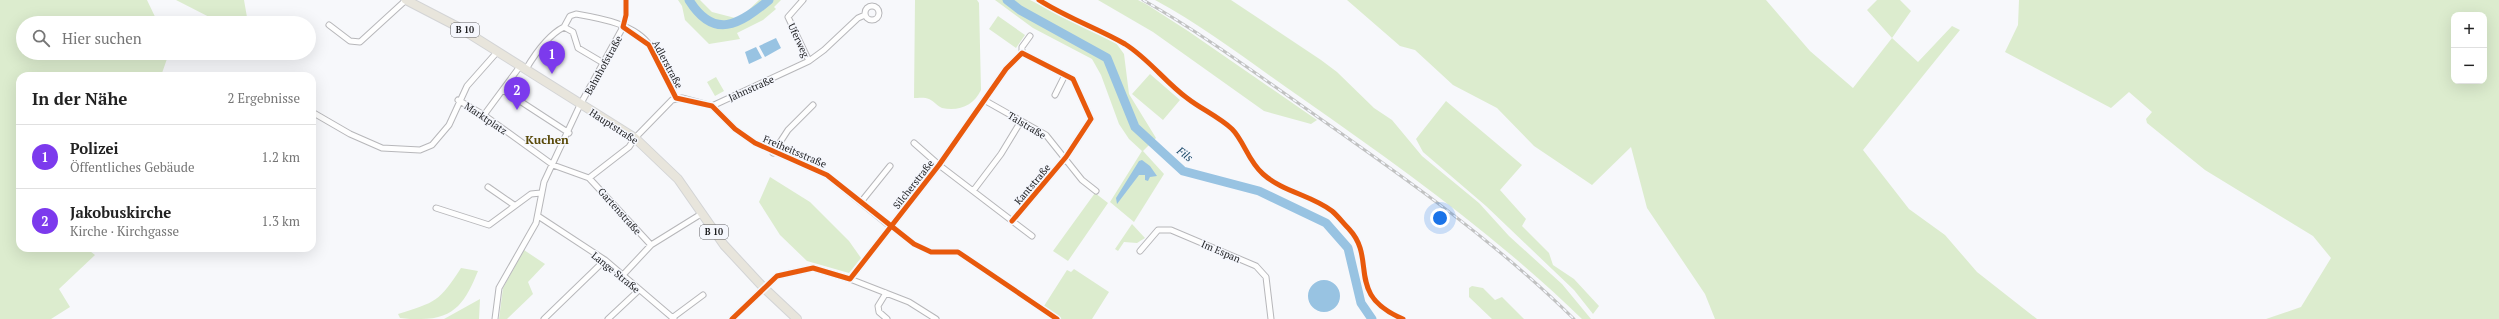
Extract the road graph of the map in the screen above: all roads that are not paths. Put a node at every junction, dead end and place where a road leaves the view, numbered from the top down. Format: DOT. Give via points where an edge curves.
graph roads {
  1 [pos="406,0"];
  2 [pos="626,0"];
  3 [pos="803,0"];
  4 [pos="865,15"];
  5 [pos="329,25"];
  6 [pos="564,27"];
  7 [pos="623,27"];
  8 [pos="1030,36"];
  9 [pos="498,50"];
  10 [pos="1022,53"];
  11 [pos="809,61"];
  12 [pos="605,64"];
  13 [pos="523,67"];
  14 [pos="1066,74"];
  15 [pos="502,90"];
  16 [pos="1055,95"];
  17 [pos="676,98"];
  18 [pos="458,100"];
  19 [pos="984,100"];
  20 [pos="580,105"];
  21 [pos="813,105"];
  22 [pos="712,106"];
  23 [pos="316,114"];
  24 [pos="484,115"];
  25 [pos="1021,121"];
  26 [pos="569,133"];
  27 [pos="635,138"];
  28 [pos="914,143"];
  29 [pos="773,153"];
  30 [pos="1066,157"];
  31 [pos="553,164"];
  32 [pos="890,166"];
  33 [pos="939,166"];
  34 [pos="589,178"];
  35 [pos="488,186"];
  36 [pos="973,191"];
  37 [pos="1096,191"];
  38 [pos="540,192"];
  39 [pos="861,202"];
  40 [pos="514,205"];
  41 [pos="436,208"];
  42 [pos="701,214"];
  43 [pos="538,216"];
  44 [pos="1012,221"];
  45 [pos="891,227"];
  46 [pos="1032,236"];
  47 [pos="651,245"];
  48 [pos="1140,251"];
  49 [pos="605,260"];
  50 [pos="622,276"];
  51 [pos="850,279"];
  52 [pos="764,288"];
  53 [pos="639,290"];
  54 [pos="886,293"];
  55 [pos="702,295"];
  56 [pos="673,318"];
  57 [pos="495,319"];
  58 [pos="544,319"];
  59 [pos="608,319"];
  60 [pos="732,319"];
  61 [pos="797,319"];
  62 [pos="887,319"];
  63 [pos="936,319"];
  64 [pos="1271,319"];
  1 -- 5 [label="street" via="360,42 350,41"];
  1 -- 9 [label="main road, Hauptstraße / B 10"];
  2 -- 7 [label="street, Bahnhofstraße"];
  3 -- 11 [label="street, Uferweg" via="788,17"];
  4 -- 11 [label="street, Jahnstraße" via="858,18"];
  6 -- 7 [label="street, Adlerstraße" via="570,16 576,14 615,22"];
  6 -- 12 [label="street" via="573,32 578,48"];
  6 -- 13 [label="street, Adlerstraße" via="558,29"];
  7 -- 12 [label="street, Bahnhofstraße"];
  7 -- 17 [label="street, Adlerstraße" via="649,45"];
  8 -- 10 [label="street, Silcherstraße" via="1022,47"];
  9 -- 13 [label="main road, Hauptstraße / B 10"];
  9 -- 18 [label="street"];
  10 -- 14 [label="street"];
  10 -- 19 [label="street, Silcherstraße" via="1006,69"];
  11 -- 22 [label="street, Jahnstraße"];
  12 -- 20 [label="street, Bahnhofstraße"];
  13 -- 15 [label="street, Adlerstraße"];
  13 -- 20 [label="main road, Hauptstraße / B 10"];
  14 -- 16 [label="street"];
  14 -- 30 [label="street, Kantstraße" via="1076,82 1091,119"];
  15 -- 24 [label="street, Adlerstraße"];
  15 -- 26 [label="street"];
  17 -- 22 [label="street"];
  17 -- 27 [label="street"];
  18 -- 23 [label="street" via="447,127 432,146 420,150 382,148 350,134"];
  18 -- 24 [label="street, Marktplatz"];
  19 -- 25 [label="street, Talstraße"];
  19 -- 33 [label="street, Silcherstraße"];
  20 -- 26 [label="street, Bahnhofstraße"];
  20 -- 27 [label="main road, Hauptstraße / B 10"];
  21 -- 29 [label="street" via="788,130"];
  22 -- 29 [label="street, Freiheitsstraße" via="735,129"];
  24 -- 31 [label="street, Marktplatz"];
  25 -- 30 [label="street, Talstraße" via="1046,135"];
  25 -- 36 [label="street" via="1001,154"];
  26 -- 31 [label="street, Bahnhofstraße"];
  27 -- 34 [label="street" via="629,147"];
  27 -- 42 [label="main road, Hauptstraße / B 10" via="678,179"];
  28 -- 33 [label="street"];
  29 -- 39 [label="street, Freiheitsstraße" via="827,175"];
  30 -- 37 [label="street, Talstraße" via="1082,180"];
  30 -- 44 [label="street, Kantstraße"];
  31 -- 34 [label="street, Marktplatz"];
  31 -- 38 [label="street, Bahnhofstraße"];
  32 -- 39 [label="street"];
  33 -- 36 [label="street"];
  33 -- 45 [label="street, Silcherstraße"];
  34 -- 47 [label="street, Gartenstraße"];
  35 -- 40 [label="street"];
  36 -- 44 [label="street"];
  38 -- 40 [label="street" via="530,194"];
  38 -- 43 [label="street"];
  39 -- 45 [label="street, Freiheitsstraße"];
  40 -- 41 [label="street" via="489,225"];
  42 -- 47 [label="street"];
  42 -- 52 [label="main road, Hauptstraße / B 10" via="718,239"];
  43 -- 49 [label="street, Lange Straße"];
  43 -- 57 [label="street" via="500,288"];
  44 -- 46 [label="street"];
  45 -- 51 [label="street, Silcherstraße"];
  47 -- 50 [label="street"];
  48 -- 64 [label="street, Im Espan" via="1158,230 1171,230 1256,266 1266,277"];
  49 -- 50 [label="street, Lange Straße"];
  49 -- 58 [label="street"];
  50 -- 53 [label="street, Lange Straße"];
  51 -- 52 [label="street" via="821,269 806,269 776,276"];
  51 -- 54 [label="street"];
  52 -- 60 [label="street"];
  52 -- 61 [label="main road, Hauptstraße / B 10"];
  53 -- 56 [label="street, Lange Straße"];
  53 -- 59 [label="street"];
  54 -- 62 [label="street" via="878,306 879,312"];
  54 -- 63 [label="street" via="909,302"];
  55 -- 56 [label="street, Lange Straße"];
}
